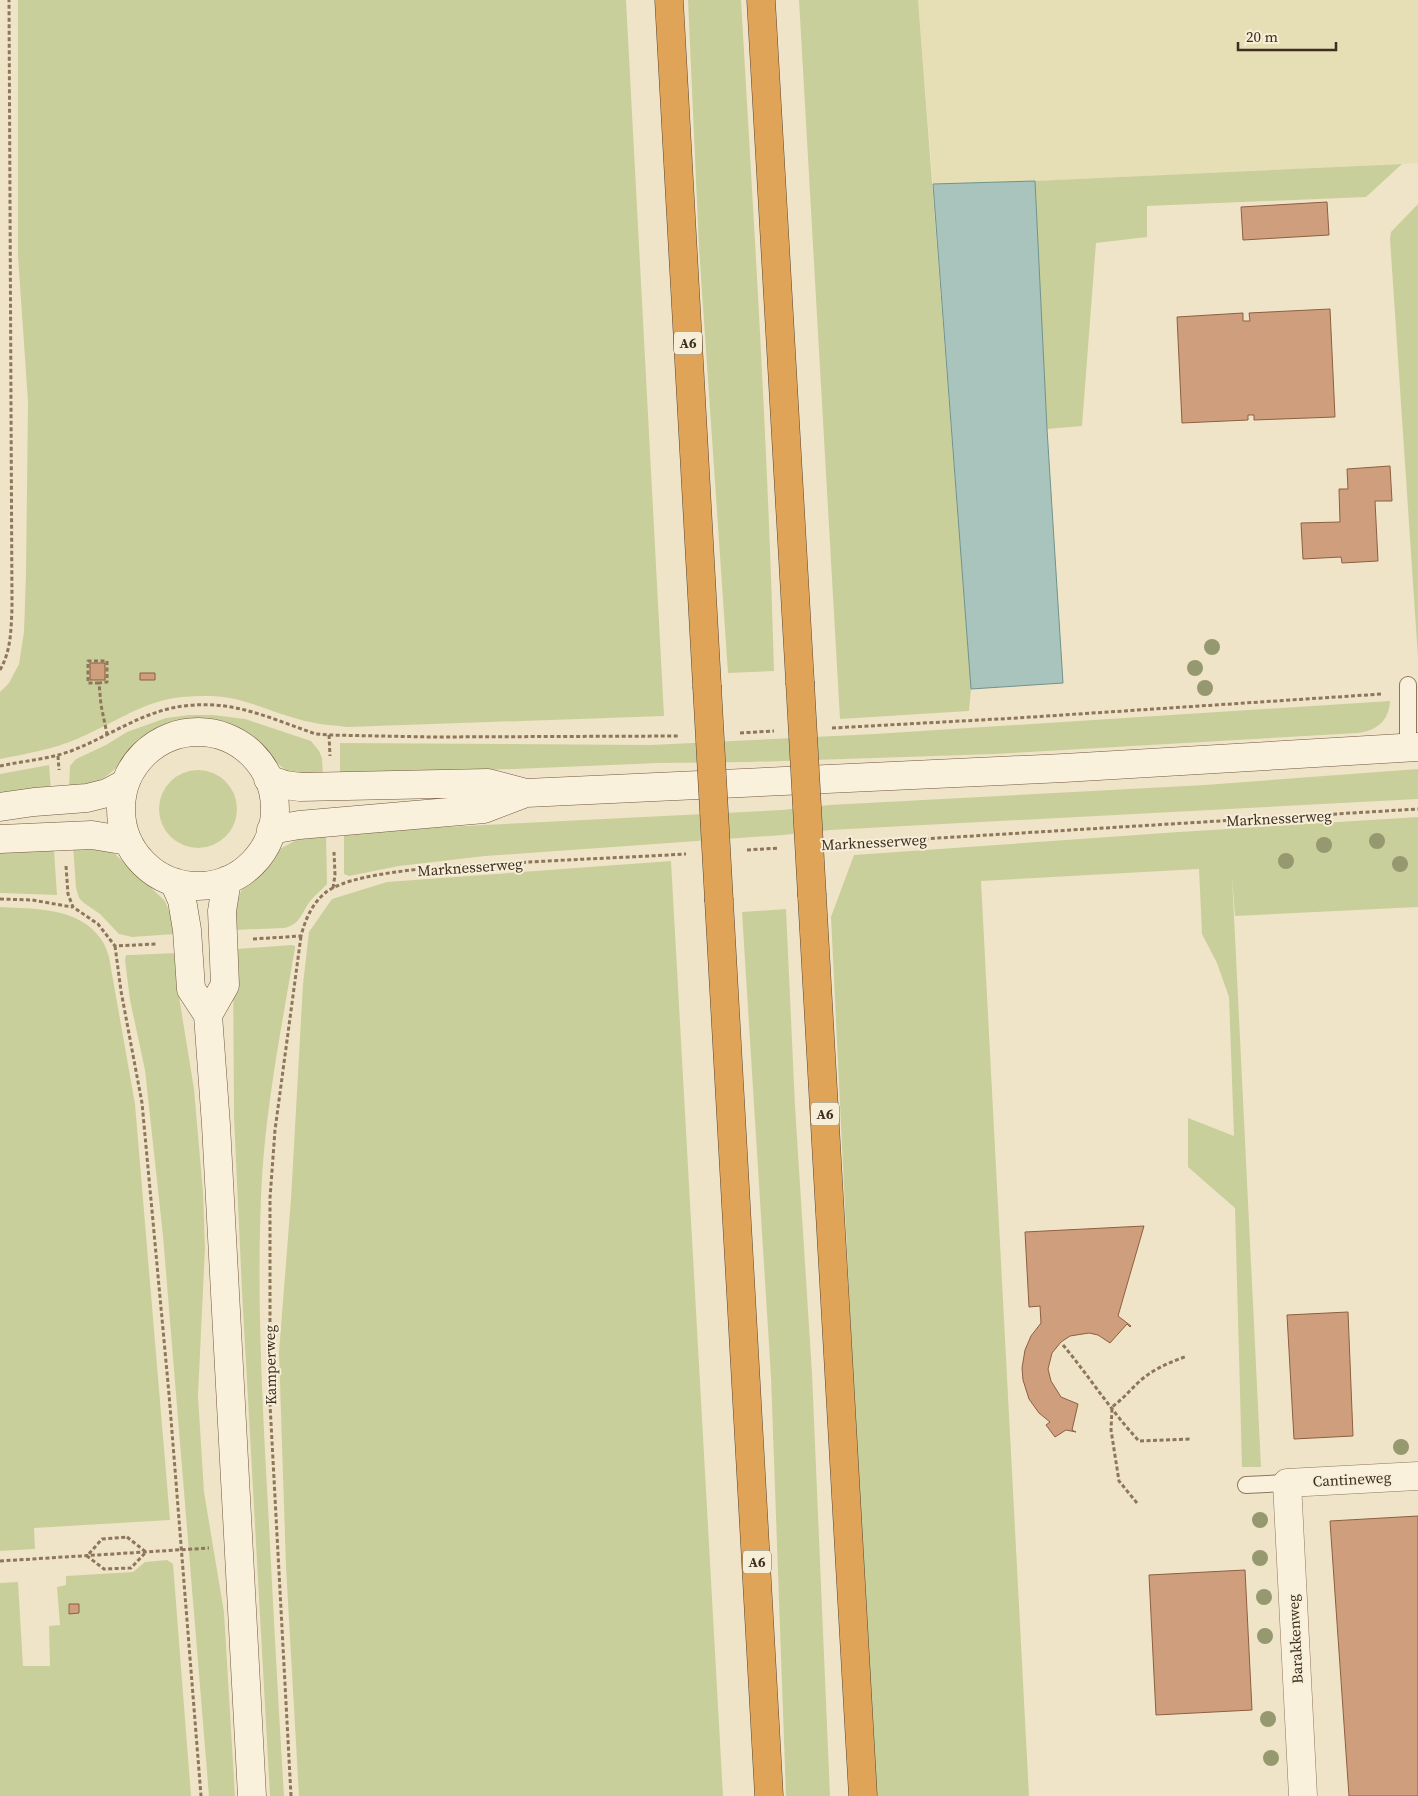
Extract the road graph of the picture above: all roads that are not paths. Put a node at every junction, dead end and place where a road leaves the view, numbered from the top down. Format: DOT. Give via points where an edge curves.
graph roads {
  1 [pos="669,0"];
  2 [pos="761,0"];
  3 [pos="1408,685"];
  4 [pos="1413,748"];
  5 [pos="268,779"];
  6 [pos="124,784"];
  7 [pos="526,793"];
  8 [pos="0,807"];
  9 [pos="271,830"];
  10 [pos="0,839"];
  11 [pos="128,842"];
  12 [pos="227,880"];
  13 [pos="174,882"];
  14 [pos="208,1015"];
  15 [pos="1418,1476"];
  16 [pos="1287,1483"];
  17 [pos="1246,1485"];
  18 [pos="252,1796"];
  19 [pos="769,1796"];
  20 [pos="863,1796"];
  21 [pos="1302,1796"];
  1 -- 19 [label="highway, A6, bridge"];
  2 -- 20 [label="highway, A6, bridge"];
  3 -- 4 [label="lane"];
  4 -- 7 [label="main road"];
  5 -- 6 [label="main road" via="257,760 241,745 222,736 200,732 178,734 154,746 141,756"];
  5 -- 7 [label="main road" via="300,787 488,784"];
  5 -- 9 [label="main road" via="274,804"];
  6 -- 8 [label="main road" via="87,798"];
  6 -- 11 [label="main road" via="121,813"];
  7 -- 9 [label="main road" via="484,809"];
  9 -- 12 [label="main road" via="258,857"];
  10 -- 11 [label="main road" via="92,835"];
  11 -- 13 [label="main road" via="143,864"];
  12 -- 13 [label="main road" via="201,886"];
  12 -- 14 [label="main road" via="222,910 225,984"];
  13 -- 14 [label="main road" via="182,900 187,930 191,989"];
  14 -- 18 [label="main road"];
  15 -- 16 [label="main road, Cantineweg"];
  16 -- 17 [label="lane"];
  16 -- 21 [label="main road, Barakkenweg"];
}
